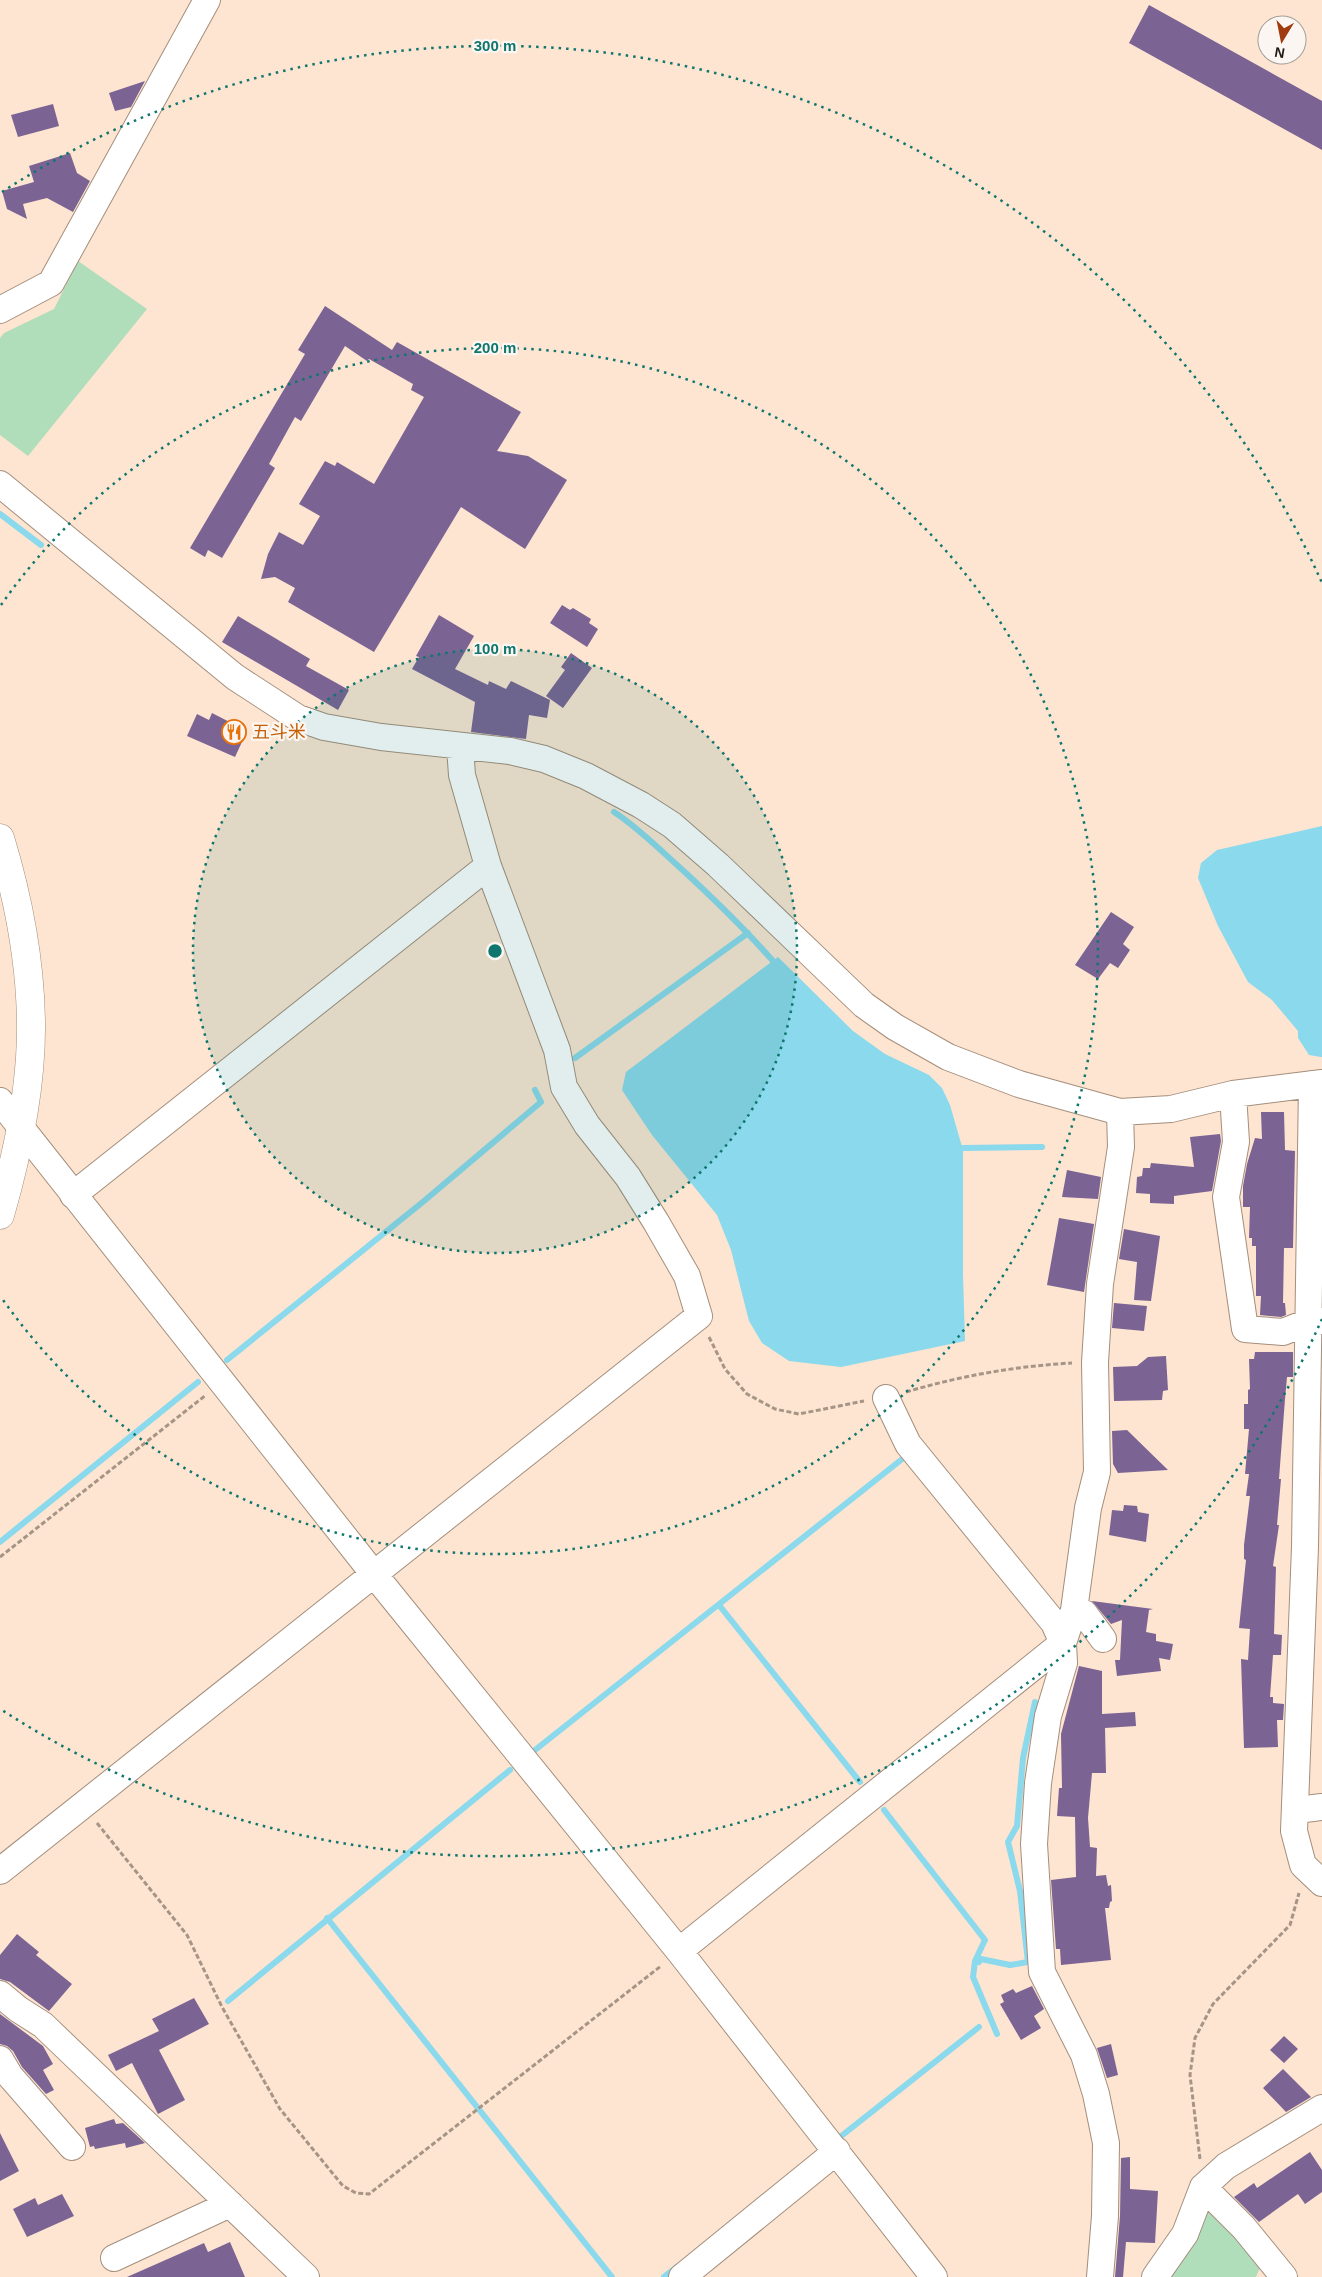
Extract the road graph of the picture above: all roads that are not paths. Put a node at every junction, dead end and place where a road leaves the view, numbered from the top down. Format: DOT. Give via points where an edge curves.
graph roads {
  1 [pos="207,0"];
  2 [pos="0,310"];
  3 [pos="0,484"];
  4 [pos="460,746"];
  5 [pos="0,838"];
  6 [pos="488,866"];
  7 [pos="1317,1083"];
  8 [pos="1233,1094"];
  9 [pos="0,1102"];
  10 [pos="1120,1112"];
  11 [pos="21,1128"];
  12 [pos="73,1195"];
  13 [pos="1316,1214"];
  14 [pos="0,1215"];
  15 [pos="1315,1322"];
  16 [pos="886,1398"];
  17 [pos="1314,1547"];
  18 [pos="373,1573"];
  19 [pos="1074,1610"];
  20 [pos="1103,1639"];
  21 [pos="1063,1643"];
  22 [pos="1322,1807"];
  23 [pos="1297,1810"];
  24 [pos="0,1870"];
  25 [pos="1322,1883"];
  26 [pos="679,1951"];
  27 [pos="0,1994"];
  28 [pos="0,2059"];
  29 [pos="1322,2108"];
  30 [pos="72,2147"];
  31 [pos="837,2151"];
  32 [pos="1203,2188"];
  33 [pos="230,2204"];
  34 [pos="114,2258"];
  35 [pos="306,2277"];
  36 [pos="682,2277"];
  37 [pos="934,2277"];
  38 [pos="1100,2277"];
  39 [pos="1155,2277"];
  40 [pos="1284,2277"];
  1 -- 2 [label="street" via="52,283"];
  3 -- 4 [label="street" via="235,677 298,718 324,727"];
  4 -- 6 [label="street" via="462,775"];
  4 -- 10 [label="street" via="510,751 544,759 586,776 641,805 672,825 718,865 864,1005 895,1028 948,1057 1019,1084"];
  5 -- 11 [label="main road" via="25,949 30,1013"];
  6 -- 12 [label="street"];
  6 -- 18 [label="street" via="557,1050 564,1087 661,1230 687,1276 699,1316"];
  7 -- 8 [label="street"];
  7 -- 13 [label="street"];
  8 -- 10 [label="street" via="1171,1109"];
  8 -- 15 [label="street" via="1236,1142 1226,1197 1245,1329 1283,1332"];
  9 -- 11 [label="street"];
  10 -- 19 [label="street" via="1121,1148 1099,1304 1095,1362 1097,1472 1088,1508"];
  11 -- 12 [label="street"];
  11 -- 14 [label="main road"];
  12 -- 18 [label="street"];
  13 -- 15 [label="street"];
  15 -- 17 [label="street"];
  16 -- 21 [label="street" via="908,1444 1054,1623"];
  17 -- 23 [label="street"];
  18 -- 24 [label="street"];
  18 -- 26 [label="street"];
  19 -- 20 [label="street" via="1084,1613"];
  19 -- 21 [label="street"];
  21 -- 26 [label="street"];
  21 -- 38 [label="street" via="1064,1663 1048,1716 1038,1782 1034,1844 1038,1929 1042,1972 1084,2055 1106,2144"];
  22 -- 23 [label="street"];
  23 -- 25 [label="street" via="1294,1831 1303,1865"];
  26 -- 31 [label="street"];
  27 -- 33 [label="street" via="43,2025"];
  28 -- 30 [label="street" via="10,2076"];
  29 -- 32 [label="street" via="1226,2166"];
  31 -- 36 [label="street"];
  31 -- 37 [label="street"];
  32 -- 39 [label="street" via="1185,2234"];
  32 -- 40 [label="street" via="1244,2228"];
  33 -- 34 [label="street"];
  33 -- 35 [label="street"];
}
